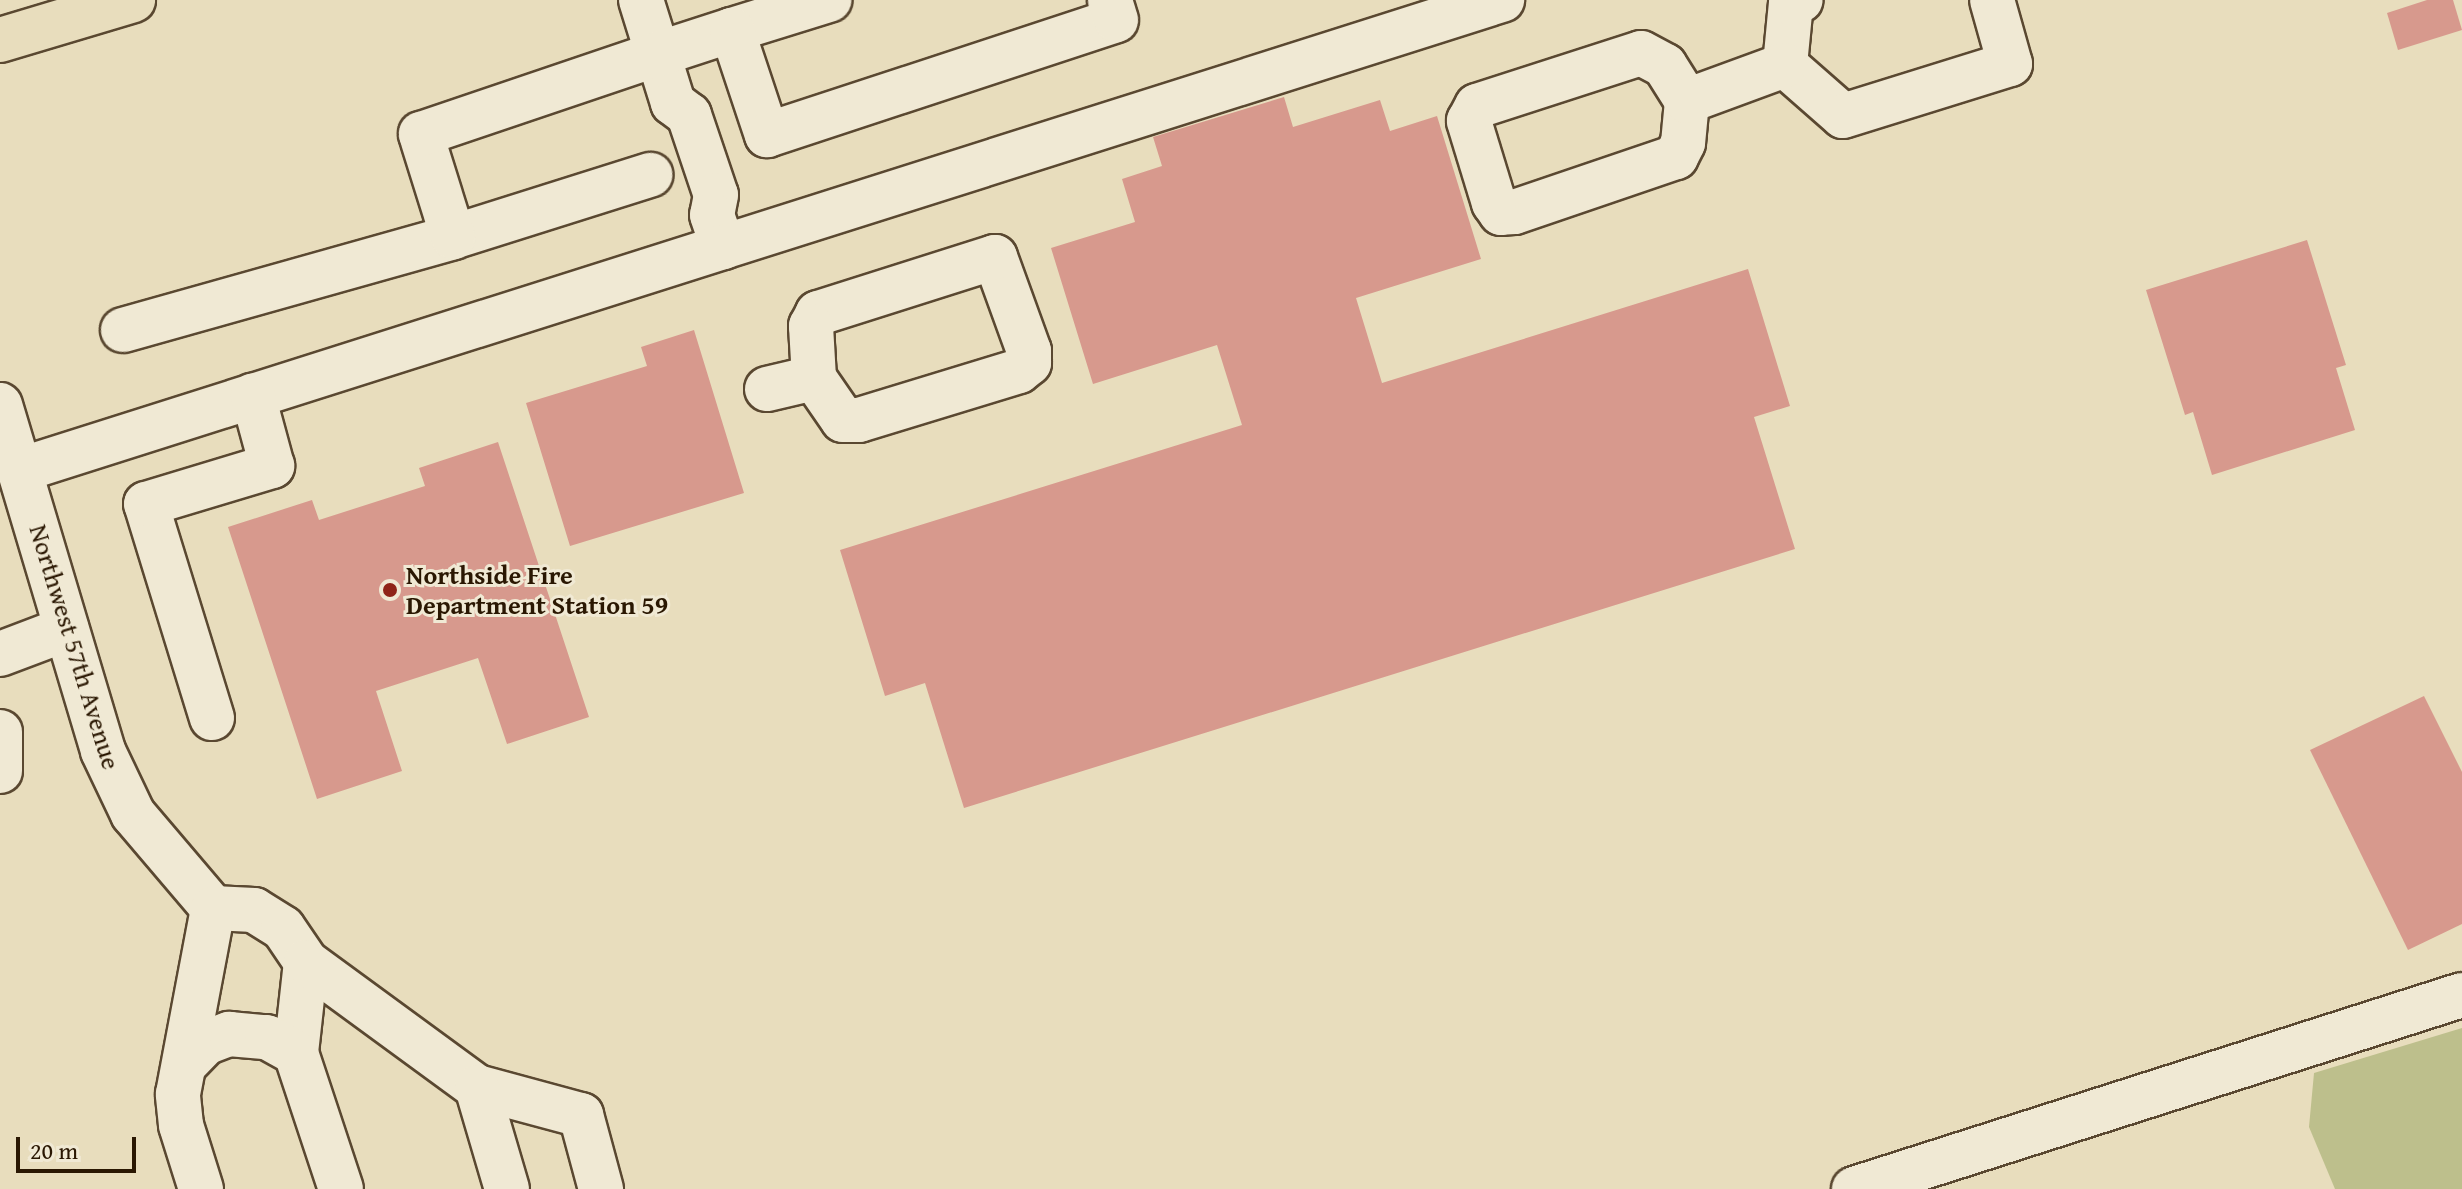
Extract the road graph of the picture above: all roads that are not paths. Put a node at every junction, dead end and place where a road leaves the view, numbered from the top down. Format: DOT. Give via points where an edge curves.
graph roads {
  1 [pos="133,0"];
  2 [pos="641,0"];
  3 [pos="829,0"];
  4 [pos="1110,0"];
  5 [pos="1502,0"];
  6 [pos="1801,0"];
  7 [pos="1992,0"];
  8 [pos="732,30"];
  9 [pos="0,40"];
  10 [pos="658,54"];
  11 [pos="1785,65"];
  12 [pos="1687,101"];
  13 [pos="650,175"];
  14 [pos="717,231"];
  15 [pos="453,237"];
  16 [pos="123,330"];
  17 [pos="814,378"];
  18 [pos="767,389"];
  19 [pos="253,396"];
  20 [pos="0,405"];
  21 [pos="20,470"];
  22 [pos="66,629"];
  23 [pos="0,654"];
  24 [pos="212,718"];
  25 [pos="0,732"];
  26 [pos="0,771"];
  27 [pos="213,908"];
  28 [pos="306,962"];
  29 [pos="2462,995"];
  30 [pos="296,1053"];
  31 [pos="185,1064"];
  32 [pos="477,1087"];
  33 [pos="201,1189"];
  34 [pos="341,1189"];
  35 [pos="507,1189"];
  36 [pos="601,1189"];
  37 [pos="1854,1189"];
  1 -- 9 [label="main road"];
  2 -- 10 [label="lane"];
  3 -- 8 [label="lane"];
  4 -- 8 [label="lane" via="1116,20 767,135"];
  5 -- 14 [label="lane"];
  6 -- 11 [label="lane" via="1791,3"];
  7 -- 11 [label="lane" via="2010,64 1843,116"];
  8 -- 10 [label="lane"];
  10 -- 14 [label="lane" via="673,103 689,115 716,195"];
  10 -- 15 [label="lane" via="421,134"];
  11 -- 12 [label="lane"];
  12 -- 12 [label="lane" via="1665,66 1641,53 1477,106 1469,121 1494,203 1501,213 1514,212 1676,157 1683,143"];
  13 -- 15 [label="lane"];
  14 -- 19 [label="lane"];
  15 -- 16 [label="lane"];
  17 -- 17 [label="lane" via="843,420 859,420 1019,371 1029,363 1029,351 995,257 818,313 811,326"];
  17 -- 18 [label="lane"];
  19 -- 21 [label="lane"];
  19 -- 24 [label="lane" via="272,466 146,504"];
  20 -- 21 [label="lane, Northwest 57th Avenue"];
  21 -- 22 [label="lane, Northwest 57th Avenue"];
  22 -- 23 [label="lane"];
  22 -- 27 [label="lane, Northwest 57th Avenue" via="103,751 133,814"];
  25 -- 26 [label="lane"];
  27 -- 28 [label="lane" via="254,910 283,928"];
  27 -- 31 [label="lane"];
  28 -- 30 [label="lane"];
  28 -- 32 [label="lane"];
  29 -- 37 [label="lane"];
  30 -- 31 [label="lane" via="267,1037 229,1034 205,1043"];
  30 -- 34 [label="lane"];
  31 -- 33 [label="lane" via="178,1094 181,1125"];
  32 -- 35 [label="lane"];
  32 -- 36 [label="lane" via="581,1115"];
}
